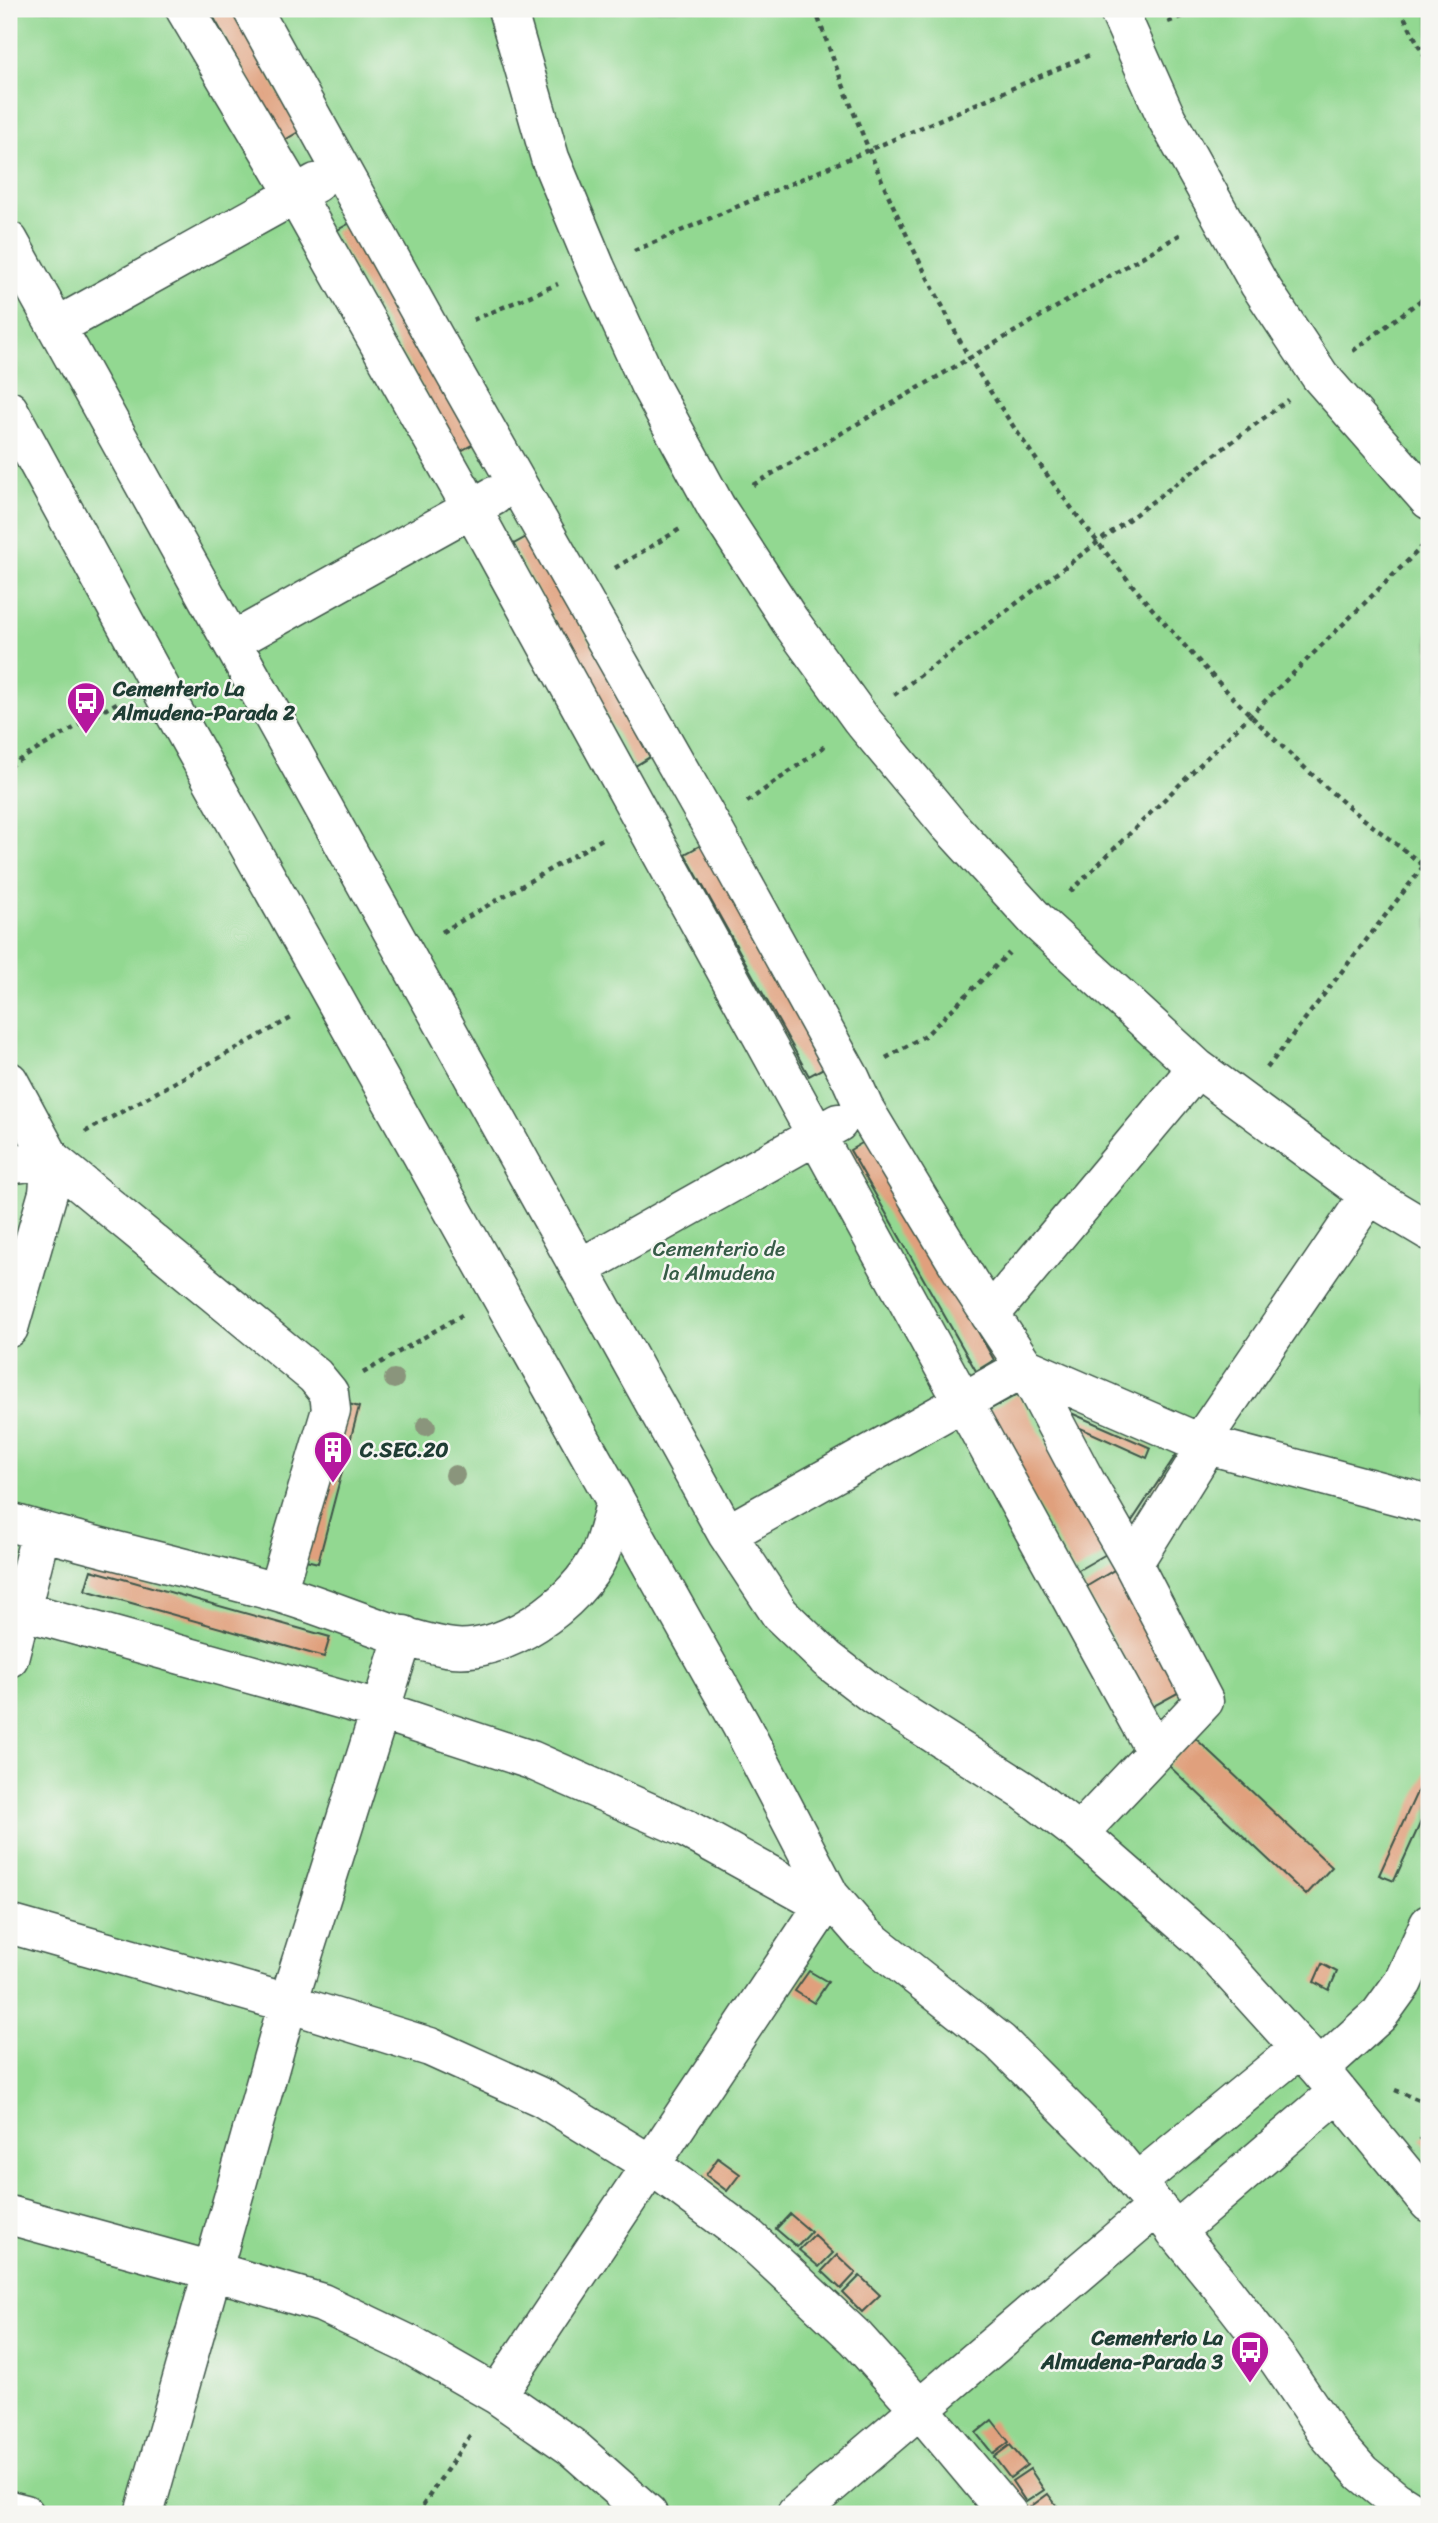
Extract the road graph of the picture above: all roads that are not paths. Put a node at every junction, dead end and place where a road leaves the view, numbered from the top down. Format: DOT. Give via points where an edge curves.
graph roads {
  1 [pos="185,9"];
  2 [pos="252,9"];
  3 [pos="507,9"];
  4 [pos="1123,23"];
  5 [pos="341,168"];
  6 [pos="296,196"];
  7 [pos="9,241"];
  8 [pos="58,326"];
  9 [pos="9,410"];
  10 [pos="517,483"];
  11 [pos="1429,500"];
  12 [pos="472,509"];
  13 [pos="233,641"];
  14 [pos="1196,1068"];
  15 [pos="9,1081"];
  16 [pos="858,1093"];
  17 [pos="817,1135"];
  18 [pos="51,1159"];
  19 [pos="9,1165"];
  20 [pos="1369,1195"];
  21 [pos="1429,1231"];
  22 [pos="580,1268"];
  23 [pos="990,1315"];
  24 [pos="9,1328"];
  25 [pos="1025,1367"];
  26 [pos="964,1401"];
  27 [pos="1200,1443"];
  28 [pos="615,1503"];
  29 [pos="1429,1504"];
  30 [pos="25,1527"];
  31 [pos="727,1534"];
  32 [pos="1133,1564"];
  33 [pos="277,1592"];
  34 [pos="15,1609"];
  35 [pos="404,1635"];
  36 [pos="9,1658"];
  37 [pos="379,1710"];
  38 [pos="1155,1751"];
  39 [pos="1079,1833"];
  40 [pos="830,1896"];
  41 [pos="9,1924"];
  42 [pos="1429,1924"];
  43 [pos="288,2003"];
  44 [pos="1319,2070"];
  45 [pos="650,2164"];
  46 [pos="1429,2203"];
  47 [pos="1155,2208"];
  48 [pos="9,2216"];
  49 [pos="213,2271"];
  50 [pos="497,2395"];
  51 [pos="920,2409"];
  52 [pos="9,2510"];
  53 [pos="1400,2510"];
  54 [pos="24,2514"];
  55 [pos="144,2514"];
  56 [pos="648,2514"];
  57 [pos="796,2514"];
  58 [pos="1008,2514"];
  1 -- 6 [label="lane"];
  2 -- 5 [label="lane"];
  3 -- 14 [label="lane" via="550,158 649,384 716,507 790,621 861,719 949,825 1039,923"];
  4 -- 11 [label="lane" via="1167,119 1259,284 1320,376"];
  5 -- 6 [label="lane"];
  5 -- 10 [label="lane"];
  6 -- 8 [label="lane"];
  6 -- 12 [label="lane"];
  7 -- 8 [label="lane"];
  8 -- 13 [label="lane"];
  9 -- 28 [label="lane"];
  10 -- 12 [label="lane"];
  10 -- 16 [label="lane"];
  12 -- 13 [label="lane"];
  12 -- 17 [label="lane"];
  13 -- 22 [label="lane"];
  14 -- 20 [label="lane"];
  14 -- 23 [label="lane"];
  15 -- 18 [label="lane"];
  16 -- 17 [label="lane"];
  16 -- 23 [label="lane"];
  17 -- 22 [label="lane"];
  17 -- 26 [label="lane"];
  18 -- 19 [label="lane"];
  18 -- 24 [label="lane" via="48,1193"];
  18 -- 33 [label="lane" via="330,1393 331,1410"];
  20 -- 21 [label="lane"];
  20 -- 27 [label="lane"];
  22 -- 31 [label="lane"];
  23 -- 25 [label="lane"];
  25 -- 26 [label="lane"];
  25 -- 27 [label="lane"];
  25 -- 32 [label="lane"];
  26 -- 31 [label="lane"];
  26 -- 38 [label="lane"];
  27 -- 29 [label="lane"];
  27 -- 32 [label="lane" via="1198,1460"];
  28 -- 35 [label="lane" via="600,1556 554,1612 488,1645 449,1648"];
  28 -- 40 [label="lane" via="741,1726"];
  30 -- 33 [label="lane"];
  30 -- 34 [label="lane"];
  31 -- 39 [label="lane" via="780,1615 827,1659"];
  32 -- 38 [label="lane" via="1205,1701"];
  33 -- 35 [label="lane"];
  34 -- 36 [label="lane"];
  34 -- 37 [label="lane"];
  35 -- 37 [label="lane"];
  37 -- 40 [label="lane" via="531,1760 687,1829 808,1896"];
  37 -- 43 [label="lane"];
  38 -- 39 [label="lane"];
  39 -- 44 [label="lane" via="1203,1941"];
  40 -- 45 [label="lane"];
  40 -- 47 [label="lane" via="863,1934 1000,2042 1115,2157"];
  41 -- 43 [label="lane"];
  42 -- 44 [label="lane" via="1403,1982 1380,2014"];
  43 -- 45 [label="lane" via="430,2047 531,2092"];
  43 -- 49 [label="lane"];
  44 -- 46 [label="lane"];
  44 -- 47 [label="lane"];
  44 -- 47 [label="lane"];
  45 -- 50 [label="lane"];
  45 -- 51 [label="lane" via="749,2238 856,2338"];
  47 -- 51 [label="lane"];
  47 -- 53 [label="lane" via="1279,2361 1331,2438"];
  48 -- 49 [label="lane"];
  49 -- 50 [label="lane" via="321,2303 410,2345"];
  49 -- 55 [label="lane"];
  50 -- 56 [label="lane" via="572,2447"];
  51 -- 57 [label="lane"];
  51 -- 58 [label="lane"];
  52 -- 54 [label="lane"];
}
